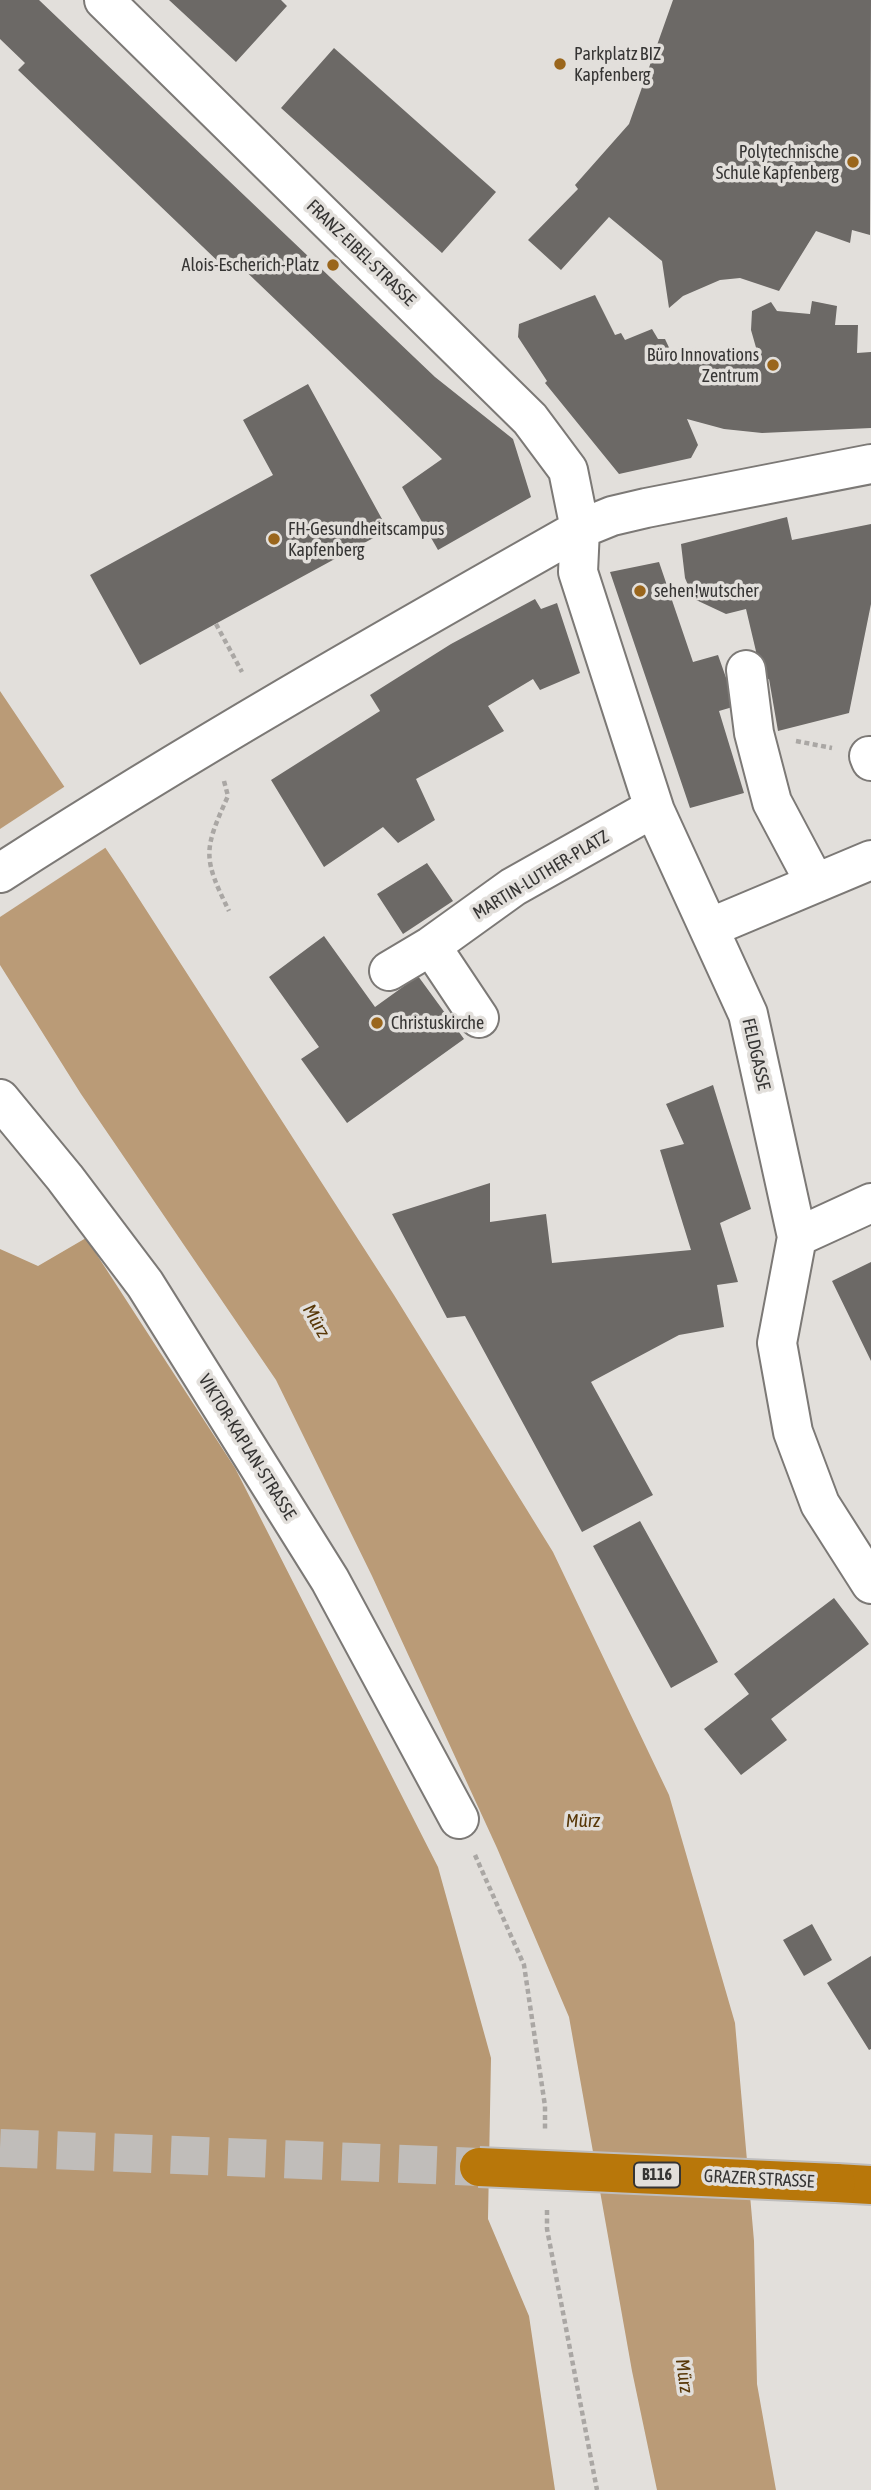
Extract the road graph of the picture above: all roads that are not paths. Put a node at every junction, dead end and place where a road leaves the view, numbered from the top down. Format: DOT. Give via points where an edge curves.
graph roads {
  1 [pos="104,0"];
  2 [pos="871,464"];
  3 [pos="580,529"];
  4 [pos="746,670"];
  5 [pos="655,811"];
  6 [pos="871,860"];
  7 [pos="0,873"];
  8 [pos="815,883"];
  9 [pos="709,928"];
  10 [pos="430,946"];
  11 [pos="389,971"];
  12 [pos="479,1018"];
  13 [pos="0,1099"];
  14 [pos="871,1203"];
  15 [pos="797,1237"];
  16 [pos="871,1584"];
  17 [pos="458,1819"];
  18 [pos="479,2167"];
  19 [pos="854,2184"];
  1 -- 3 [label="street, FRANZ-EIBEL-STRASSE" via="530,419 568,470"];
  2 -- 3 [label="street" via="646,508"];
  3 -- 5 [label="street, FELDGASSE" via="578,572"];
  3 -- 7 [label="street" via="311,681"];
  4 -- 8 [label="street" via="754,733 772,802"];
  5 -- 9 [label="street, FELDGASSE"];
  5 -- 10 [label="street, MARTIN-LUTHER-PLATZ" via="513,887"];
  6 -- 8 [label="street"];
  8 -- 9 [label="street"];
  9 -- 15 [label="street, FELDGASSE" via="748,1014"];
  10 -- 11 [label="street, MARTIN-LUTHER-PLATZ"];
  10 -- 12 [label="street"];
  13 -- 17 [label="street, VIKTOR-KAPLAN-STRASSE" via="152,1296 330,1580"];
  14 -- 15 [label="street"];
  15 -- 16 [label="street, FELDGASSE" via="777,1343 793,1432 820,1504"];
  18 -- 19 [label="highway, GRAZER STRASSE / B116, bridge"];
}
